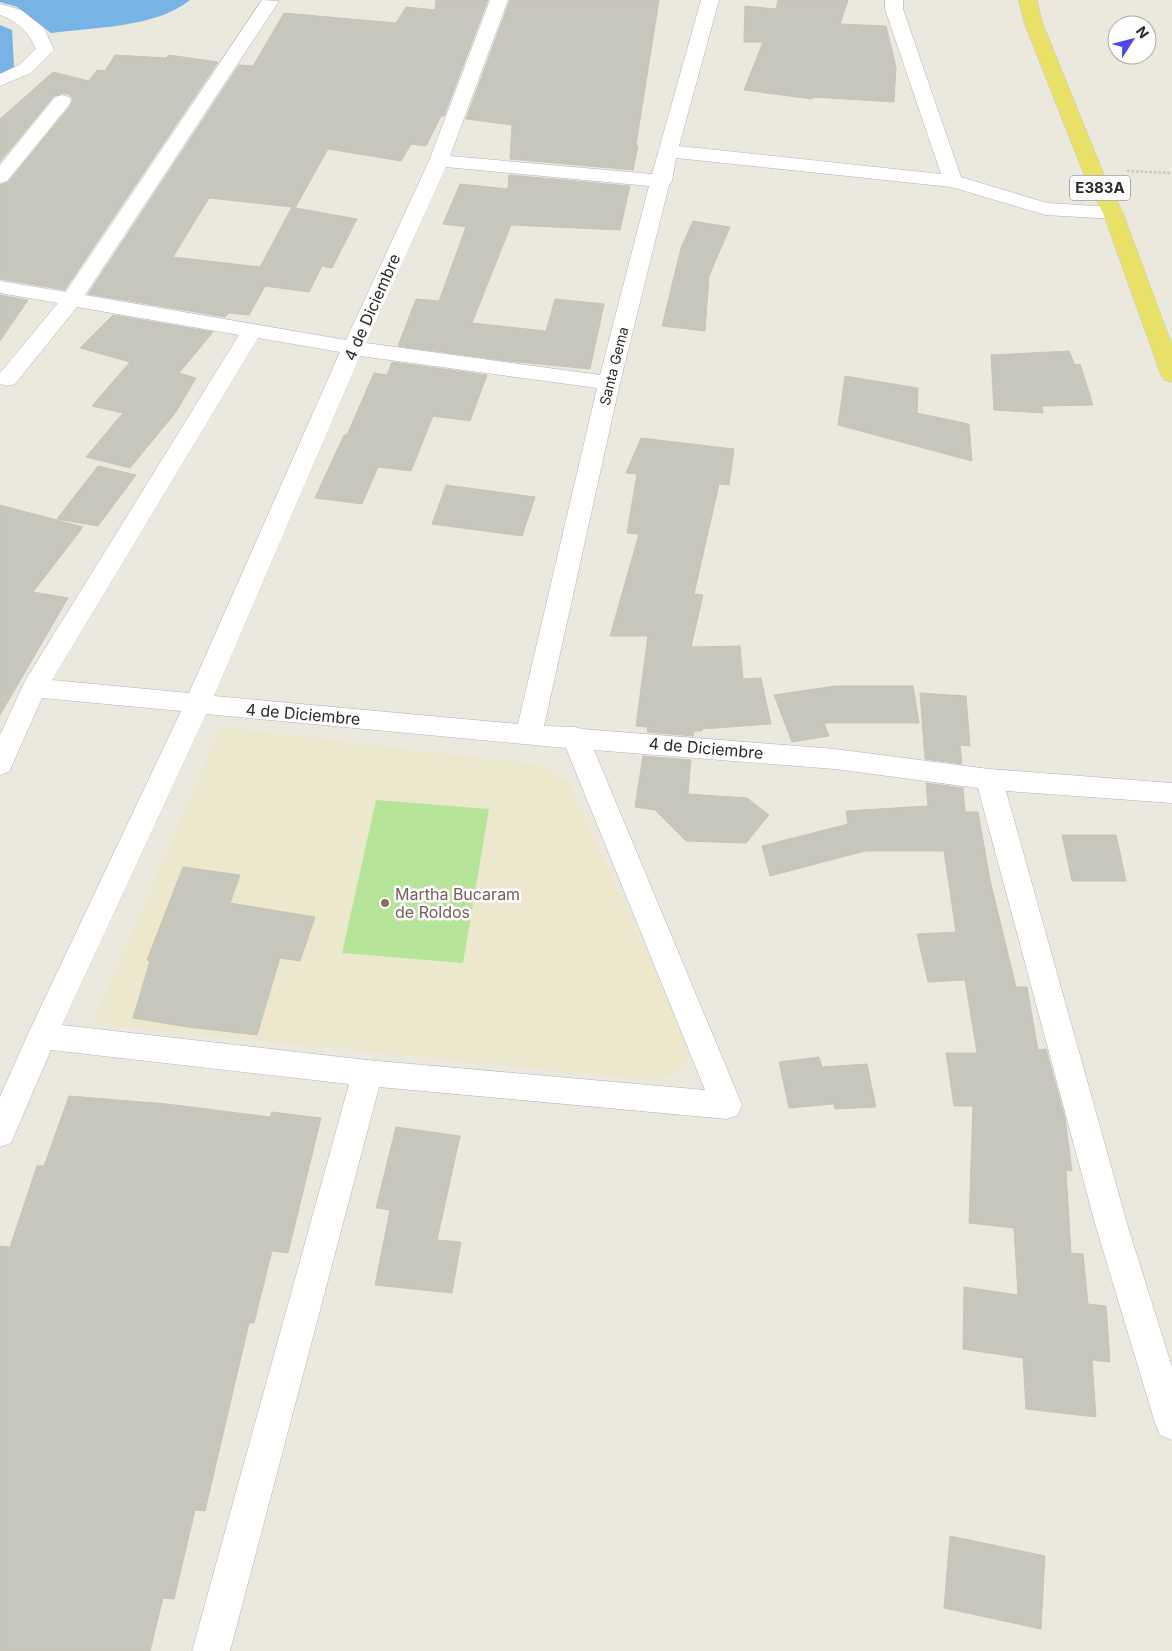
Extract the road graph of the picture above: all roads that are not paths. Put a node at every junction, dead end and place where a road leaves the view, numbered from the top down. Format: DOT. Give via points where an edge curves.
graph roads {
  1 [pos="499,0"];
  2 [pos="710,0"];
  3 [pos="894,0"];
  4 [pos="1028,0"];
  5 [pos="270,1"];
  6 [pos="0,8"];
  7 [pos="0,81"];
  8 [pos="62,101"];
  9 [pos="668,151"];
  10 [pos="438,161"];
  11 [pos="0,177"];
  12 [pos="662,181"];
  13 [pos="953,181"];
  14 [pos="1113,214"];
  15 [pos="0,287"];
  16 [pos="72,300"];
  17 [pos="252,331"];
  18 [pos="353,348"];
  19 [pos="1172,375"];
  20 [pos="7,379"];
  21 [pos="609,383"];
  22 [pos="34,688"];
  23 [pos="197,704"];
  24 [pos="529,735"];
  25 [pos="575,737"];
  26 [pos="0,765"];
  27 [pos="989,778"];
  28 [pos="1172,793"];
  29 [pos="42,1036"];
  30 [pos="368,1074"];
  31 [pos="0,1133"];
  32 [pos="1172,1423"];
  33 [pos="211,1651"];
  1 -- 10 [label="street, 4 de Diciembre"];
  2 -- 9 [label="street, Santa Gema"];
  3 -- 13 [label="street" via="894,9"];
  4 -- 14 [label="main road, E383A" via="1033,22 1094,177"];
  5 -- 16 [label="street"];
  6 -- 7 [label="street" via="15,14 38,32 45,50 25,69"];
  8 -- 11 [label="street"];
  9 -- 12 [label="street, Santa Gema"];
  9 -- 13 [label="street"];
  10 -- 12 [label="street"];
  10 -- 18 [label="street, 4 de Diciembre"];
  12 -- 21 [label="street, Santa Gema"];
  13 -- 14 [label="street" via="1046,209"];
  14 -- 19 [label="main road, E383A"];
  15 -- 16 [label="street"];
  16 -- 17 [label="street"];
  16 -- 20 [label="street"];
  17 -- 18 [label="street"];
  17 -- 22 [label="street"];
  18 -- 21 [label="street"];
  18 -- 23 [label="street, 4 de Diciembre"];
  21 -- 24 [label="street, Santa Gema"];
  22 -- 23 [label="street"];
  22 -- 26 [label="street"];
  23 -- 24 [label="street, 4 de Diciembre"];
  23 -- 29 [label="street"];
  24 -- 25 [label="street, 4 de Diciembre"];
  25 -- 27 [label="street, 4 de Diciembre" via="835,759"];
  25 -- 30 [label="street" via="727,1105"];
  27 -- 28 [label="street, 4 de Diciembre"];
  27 -- 32 [label="street" via="1112,1227"];
  29 -- 30 [label="street"];
  29 -- 31 [label="street"];
  30 -- 33 [label="street"];
}
